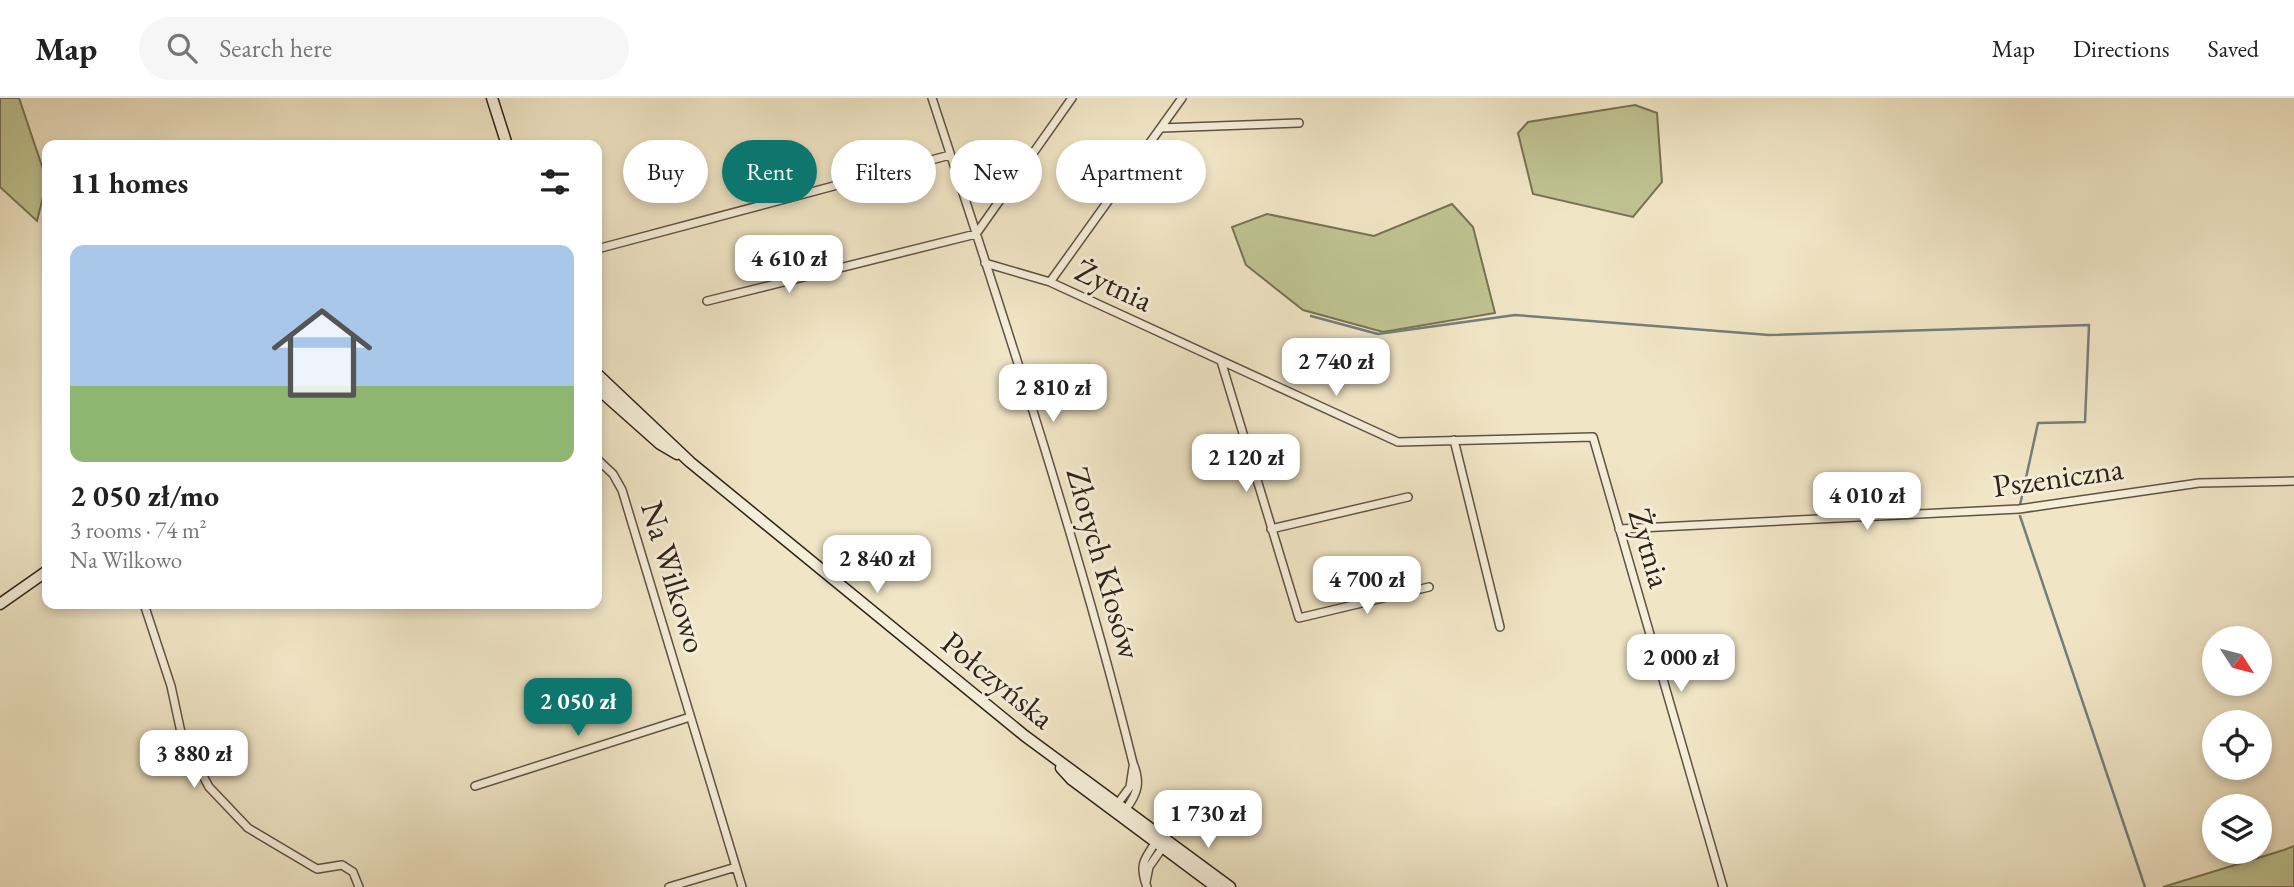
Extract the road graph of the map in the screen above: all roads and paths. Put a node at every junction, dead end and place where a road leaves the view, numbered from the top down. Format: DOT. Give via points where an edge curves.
graph roads {
  1 [pos="492,98"];
  2 [pos="932,98"];
  3 [pos="1072,98"];
  4 [pos="1182,98"];
  5 [pos="1299,123"];
  6 [pos="1161,128"];
  7 [pos="505,140"];
  8 [pos="950,155"];
  9 [pos="966,203"];
  10 [pos="976,234"];
  11 [pos="602,248"];
  12 [pos="985,263"];
  13 [pos="1050,282"];
  14 [pos="707,301"];
  15 [pos="1221,361"];
  16 [pos="602,389"];
  17 [pos="1454,440"];
  18 [pos="602,464"];
  19 [pos="2294,481"];
  20 [pos="1408,497"];
  21 [pos="1271,529"];
  22 [pos="1619,529"];
  23 [pos="42,575"];
  24 [pos="1429,587"];
  25 [pos="0,604"];
  26 [pos="146,609"];
  27 [pos="1500,627"];
  28 [pos="690,717"];
  29 [pos="475,786"];
  30 [pos="1120,808"];
  31 [pos="1162,843"];
  32 [pos="736,867"];
  33 [pos="1147,885"];
  34 [pos="359,887"];
  35 [pos="669,887"];
  36 [pos="742,887"];
  37 [pos="1216,887"];
  38 [pos="1230,887"];
  39 [pos="1723,887"];
  1 -- 7 [label="main road"];
  2 -- 8 [label="street, Złotych Kłosów"];
  3 -- 10 [label="street"];
  4 -- 6 [label="street"];
  5 -- 6 [label="street"];
  6 -- 13 [label="street"];
  8 -- 11 [label="street"];
  9 -- 10 [label="street, Złotych Kłosów"];
  10 -- 12 [label="street, Złotych Kłosów"];
  10 -- 14 [label="street"];
  12 -- 13 [label="street, Żytnia"];
  12 -- 30 [label="street, Złotych Kłosów" via="1032,404 1138,774 1134,798"];
  13 -- 15 [label="street, Żytnia"];
  15 -- 17 [label="street, Żytnia" via="1398,442"];
  15 -- 21 [label="street"];
  16 -- 30 [label="main road, Połczyńska"];
  17 -- 22 [label="street, Żytnia" via="1593,437"];
  17 -- 27 [label="street"];
  18 -- 28 [label="street, Na Wilkowo" via="622,490"];
  19 -- 22 [label="street, Pszeniczna" via="2199,483 2019,509"];
  20 -- 21 [label="street"];
  21 -- 24 [label="street" via="1299,618"];
  22 -- 39 [label="street, Żytnia"];
  23 -- 25 [label="main road"];
  26 -- 34 [label="street" via="182,737 209,787 248,828 317,869 342,865 353,872"];
  28 -- 29 [label="street"];
  28 -- 32 [label="street, Na Wilkowo"];
  30 -- 31 [label="main road, Połczyńska"];
  31 -- 33 [label="street" via="1149,867"];
  31 -- 37 [label="main road, Połczyńska"];
  31 -- 38 [label="main road, Połczyńska"];
  32 -- 35 [label="street"];
  32 -- 36 [label="street, Na Wilkowo"];
}
